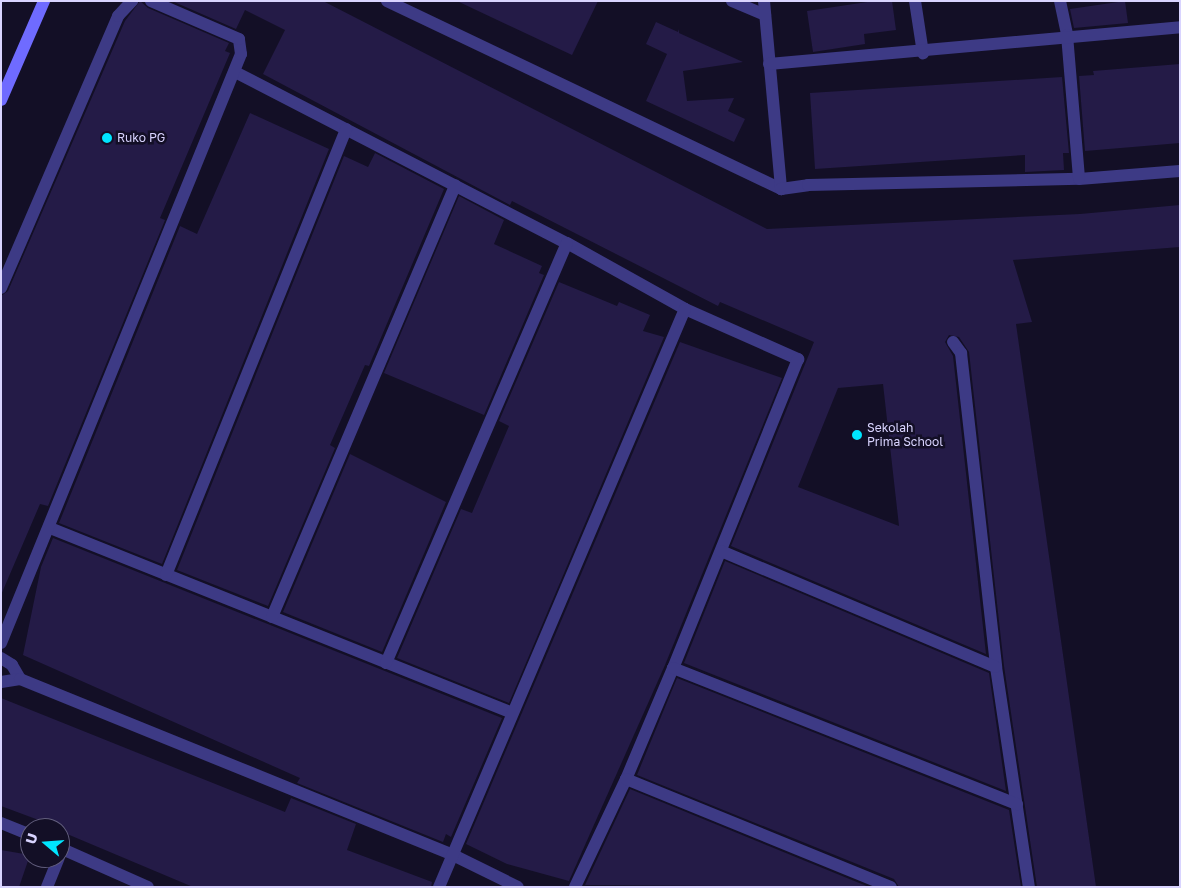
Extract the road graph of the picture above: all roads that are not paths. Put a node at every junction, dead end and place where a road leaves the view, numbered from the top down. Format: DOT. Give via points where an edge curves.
graph roads {
  1 [pos="44,1"];
  2 [pos="132,1"];
  3 [pos="151,1"];
  4 [pos="387,1"];
  5 [pos="732,1"];
  6 [pos="764,1"];
  7 [pos="915,1"];
  8 [pos="1060,1"];
  9 [pos="765,16"];
  10 [pos="1180,27"];
  11 [pos="1067,35"];
  12 [pos="923,53"];
  13 [pos="769,64"];
  14 [pos="235,72"];
  15 [pos="1,100"];
  16 [pos="346,129"];
  17 [pos="1180,171"];
  18 [pos="1079,179"];
  19 [pos="455,185"];
  20 [pos="781,189"];
  21 [pos="567,243"];
  22 [pos="1,288"];
  23 [pos="685,308"];
  24 [pos="953,342"];
  25 [pos="50,528"];
  26 [pos="721,551"];
  27 [pos="166,575"];
  28 [pos="272,617"];
  29 [pos="1,643"];
  30 [pos="1,658"];
  31 [pos="386,663"];
  32 [pos="996,667"];
  33 [pos="673,668"];
  34 [pos="20,679"];
  35 [pos="1,682"];
  36 [pos="512,713"];
  37 [pos="626,779"];
  38 [pos="1017,804"];
  39 [pos="1,822"];
  40 [pos="20,831"];
  41 [pos="453,855"];
  42 [pos="70,857"];
  43 [pos="55,868"];
  44 [pos="47,887"];
  45 [pos="148,887"];
  46 [pos="439,887"];
  47 [pos="518,887"];
  48 [pos="575,887"];
  49 [pos="891,887"];
  50 [pos="1029,887"];
  1 -- 15 [label="main road"];
  2 -- 22 [label="street" via="118,16"];
  3 -- 14 [label="street" via="239,39 241,54"];
  4 -- 20 [label="street"];
  5 -- 9 [label="street"];
  6 -- 9 [label="street"];
  7 -- 12 [label="street"];
  8 -- 11 [label="street"];
  9 -- 13 [label="street"];
  10 -- 11 [label="street"];
  11 -- 12 [label="street"];
  11 -- 18 [label="street"];
  12 -- 13 [label="street"];
  13 -- 20 [label="street"];
  14 -- 16 [label="street"];
  14 -- 25 [label="street"];
  16 -- 19 [label="street"];
  16 -- 27 [label="street"];
  17 -- 18 [label="street"];
  18 -- 20 [label="street" via="808,185"];
  19 -- 21 [label="street"];
  19 -- 28 [label="street"];
  21 -- 23 [label="street"];
  21 -- 31 [label="street"];
  23 -- 26 [label="street" via="798,359"];
  23 -- 36 [label="street"];
  24 -- 32 [label="street" via="961,353"];
  25 -- 27 [label="street"];
  25 -- 29 [label="street"];
  26 -- 32 [label="street"];
  26 -- 33 [label="street"];
  27 -- 28 [label="street"];
  28 -- 31 [label="street"];
  30 -- 34 [label="street" via="12,665"];
  31 -- 36 [label="street"];
  32 -- 38 [label="street"];
  33 -- 37 [label="street"];
  33 -- 38 [label="street"];
  34 -- 35 [label="street"];
  34 -- 41 [label="street"];
  36 -- 41 [label="street"];
  37 -- 48 [label="street"];
  37 -- 49 [label="street"];
  38 -- 50 [label="street"];
  39 -- 40 [label="street"];
  41 -- 46 [label="street"];
  41 -- 47 [label="street"];
  42 -- 45 [label="street"];
  43 -- 44 [label="street"];
}
